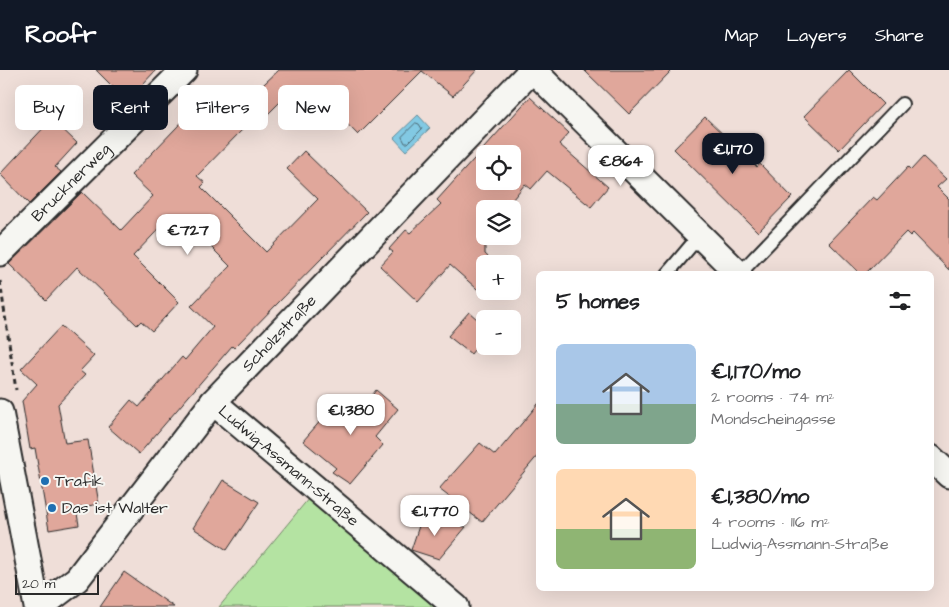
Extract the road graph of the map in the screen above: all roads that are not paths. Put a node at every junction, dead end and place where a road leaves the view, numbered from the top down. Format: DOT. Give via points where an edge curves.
graph roads {
  1 [pos="184,70"];
  2 [pos="532,70"];
  3 [pos="902,104"];
  4 [pos="699,236"];
  5 [pos="0,253"];
  6 [pos="670,271"];
  7 [pos="736,271"];
  8 [pos="742,271"];
  9 [pos="214,402"];
  10 [pos="0,412"];
  11 [pos="934,461"];
  12 [pos="949,475"];
  13 [pos="39,607"];
  14 [pos="456,607"];
  1 -- 5 [label="street, Brucknerweg"];
  2 -- 4 [label="street"];
  2 -- 9 [label="street, Scholzstraße"];
  3 -- 8 [label="lane"];
  4 -- 6 [label="lane"];
  4 -- 7 [label="street"];
  9 -- 13 [label="street, Scholzstraße" via="77,579"];
  9 -- 14 [label="street, Ludwig-Assmann-Straße"];
  10 -- 13 [label="street"];
  11 -- 12 [label="street"];
}
